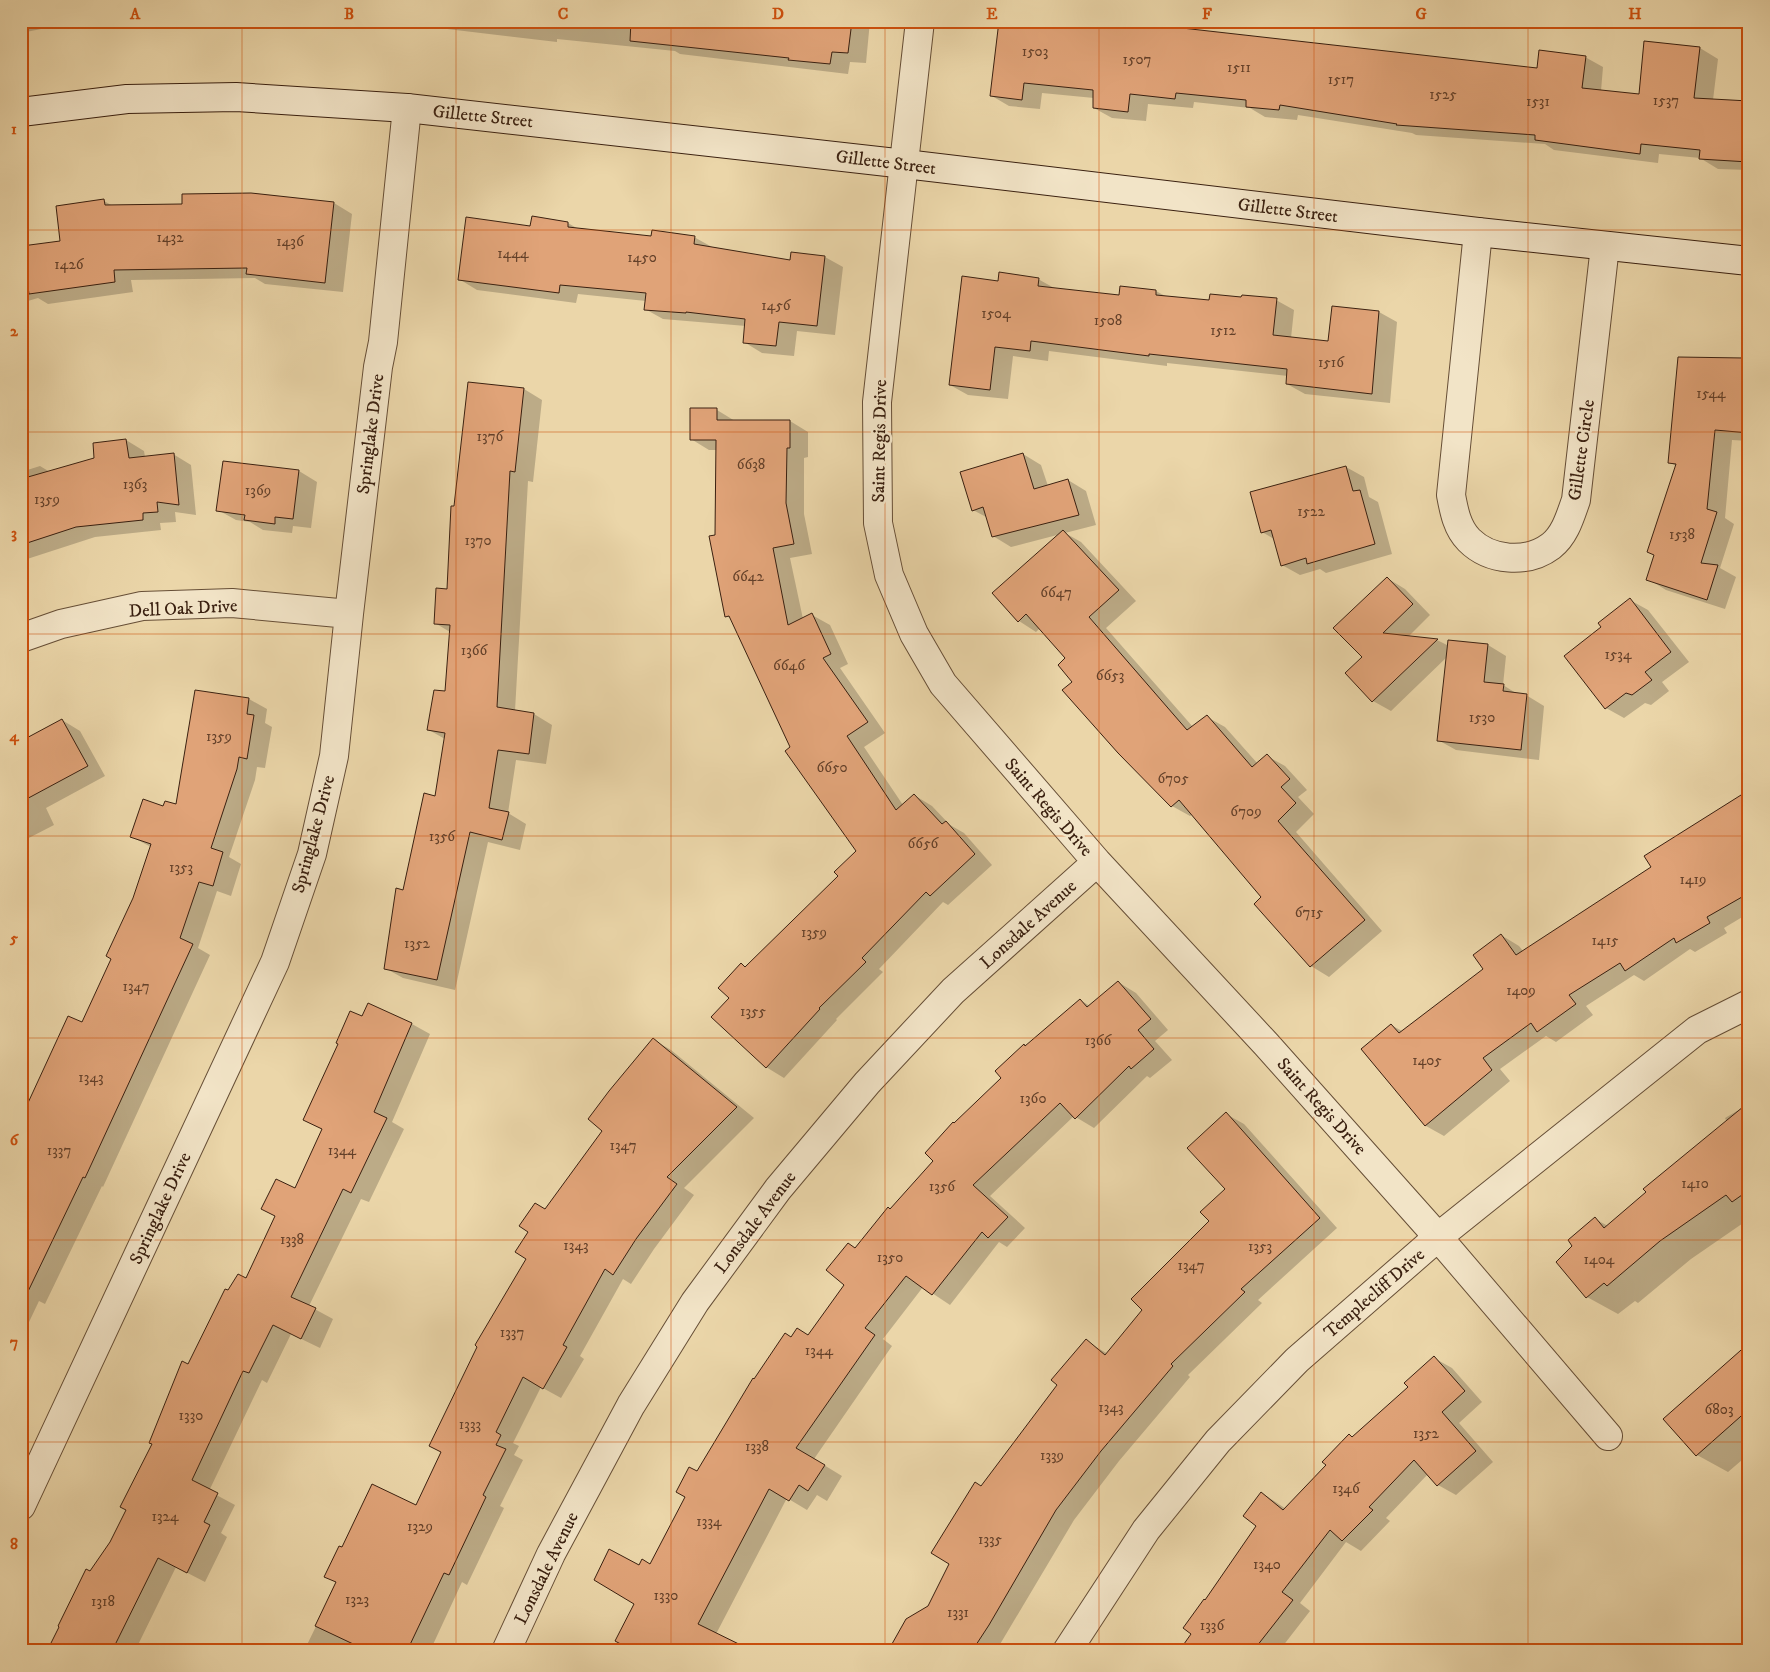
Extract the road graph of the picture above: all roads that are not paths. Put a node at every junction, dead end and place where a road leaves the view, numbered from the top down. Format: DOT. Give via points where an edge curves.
graph roads {
  1 [pos="920,21"];
  2 [pos="407,108"];
  3 [pos="21,112"];
  4 [pos="905,164"];
  5 [pos="1478,232"];
  6 [pos="1605,246"];
  7 [pos="1749,261"];
  8 [pos="349,614"];
  9 [pos="21,638"];
  10 [pos="1097,862"];
  11 [pos="1749,1004"];
  12 [pos="1438,1237"];
  13 [pos="1608,1436"];
  14 [pos="21,1506"];
  15 [pos="506,1651"];
  16 [pos="1067,1651"];
  1 -- 4 [label="street, Saint Regis Drive"];
  2 -- 3 [label="street, Gillette Street" via="236,97 126,99"];
  2 -- 4 [label="street, Gillette Street"];
  2 -- 8 [label="street, Springlake Drive" via="383,342"];
  4 -- 5 [label="street, Gillette Street"];
  4 -- 10 [label="street, Saint Regis Drive" via="877,402 878,523 889,575 914,634 943,684"];
  5 -- 6 [label="street, Gillette Street"];
  5 -- 6 [label="street, Gillette Circle" via="1451,495 1455,518 1469,540 1487,552 1510,559 1531,556 1551,546 1567,527 1576,500"];
  6 -- 7 [label="street, Gillette Street"];
  8 -- 9 [label="street, Dell Oak Drive" via="232,603 142,606 61,624"];
  8 -- 14 [label="street, Springlake Drive" via="332,764 312,854 275,962"];
  10 -- 12 [label="street, Saint Regis Drive" via="1266,1044"];
  10 -- 15 [label="street, Lonsdale Avenue" via="953,991 866,1082 778,1189 695,1302 631,1405 551,1554"];
  11 -- 12 [label="street, Templecliff Drive" via="1697,1030"];
  12 -- 13 [label="street, Saint Regis Drive"];
  12 -- 16 [label="street, Templecliff Drive" via="1296,1360 1218,1441 1146,1530"];
}
